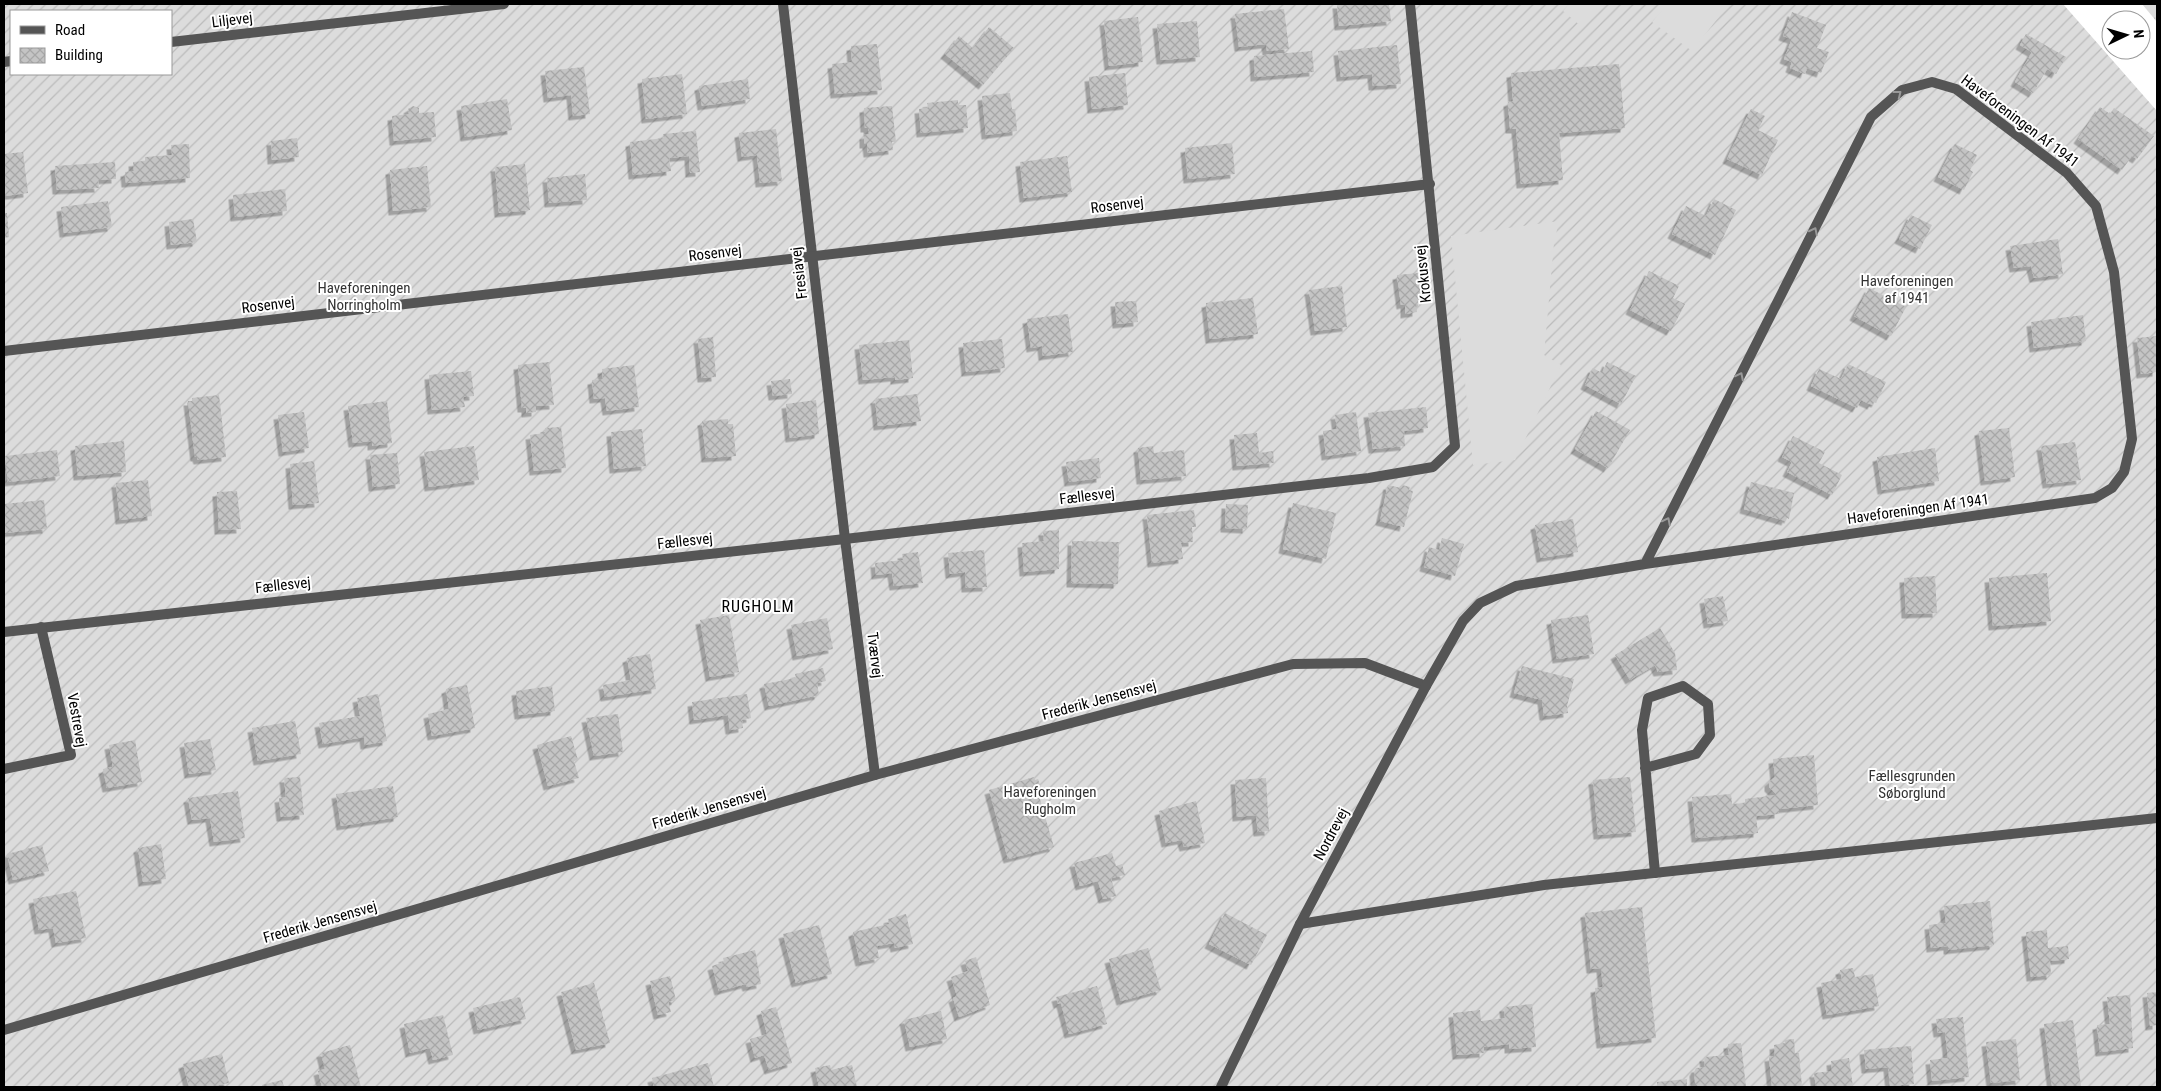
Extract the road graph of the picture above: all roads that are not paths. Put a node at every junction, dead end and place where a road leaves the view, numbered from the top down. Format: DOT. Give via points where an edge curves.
graph roads {
  1 [pos="504,4"];
  2 [pos="783,4"];
  3 [pos="1410,4"];
  4 [pos="172,42"];
  5 [pos="1430,184"];
  6 [pos="812,256"];
  7 [pos="4,351"];
  8 [pos="1369,478"];
  9 [pos="845,539"];
  10 [pos="1645,564"];
  11 [pos="1480,603"];
  12 [pos="41,627"];
  13 [pos="4,632"];
  14 [pos="1426,686"];
  15 [pos="4,768"];
  16 [pos="1645,768"];
  17 [pos="875,775"];
  18 [pos="2157,818"];
  19 [pos="1655,874"];
  20 [pos="1300,924"];
  21 [pos="4,1030"];
  22 [pos="1221,1087"];
  1 -- 4 [label="street, Liljevej"];
  2 -- 6 [label="street, Fresiavej"];
  3 -- 5 [label="street, Krokusvej"];
  5 -- 6 [label="street, Rosenvej"];
  5 -- 8 [label="street, Krokusvej" via="1455,446 1433,467"];
  6 -- 7 [label="street, Rosenvej"];
  6 -- 9 [label="street, Fresiavej"];
  8 -- 9 [label="street, Fællesvej"];
  9 -- 12 [label="street, Fællesvej"];
  9 -- 17 [label="street, Tværvej"];
  10 -- 10 [label="street, Haveforeningen Af 1941, one-way" via="1871,117 1902,90 1932,82 1956,88 2067,173 2096,206 2114,272 2132,438 2124,472 2112,488 2095,498"];
  10 -- 11 [label="street, Haveforeningen Af 1941" via="1516,586"];
  11 -- 14 [label="street, Nordrevej" via="1462,621"];
  12 -- 13 [label="street, Fællesvej"];
  12 -- 15 [label="street, Vestrevej" via="71,755"];
  14 -- 17 [label="street, Frederik Jensensvej" via="1365,663 1293,664"];
  14 -- 20 [label="street, Nordrevej"];
  16 -- 16 [label="street" via="1642,730 1648,698 1683,686 1708,704 1710,735 1696,754"];
  16 -- 19 [label="street"];
  17 -- 21 [label="street, Frederik Jensensvej"];
  18 -- 19 [label="street"];
  19 -- 20 [label="street" via="1544,886"];
  20 -- 22 [label="street, Nordrevej"];
}
